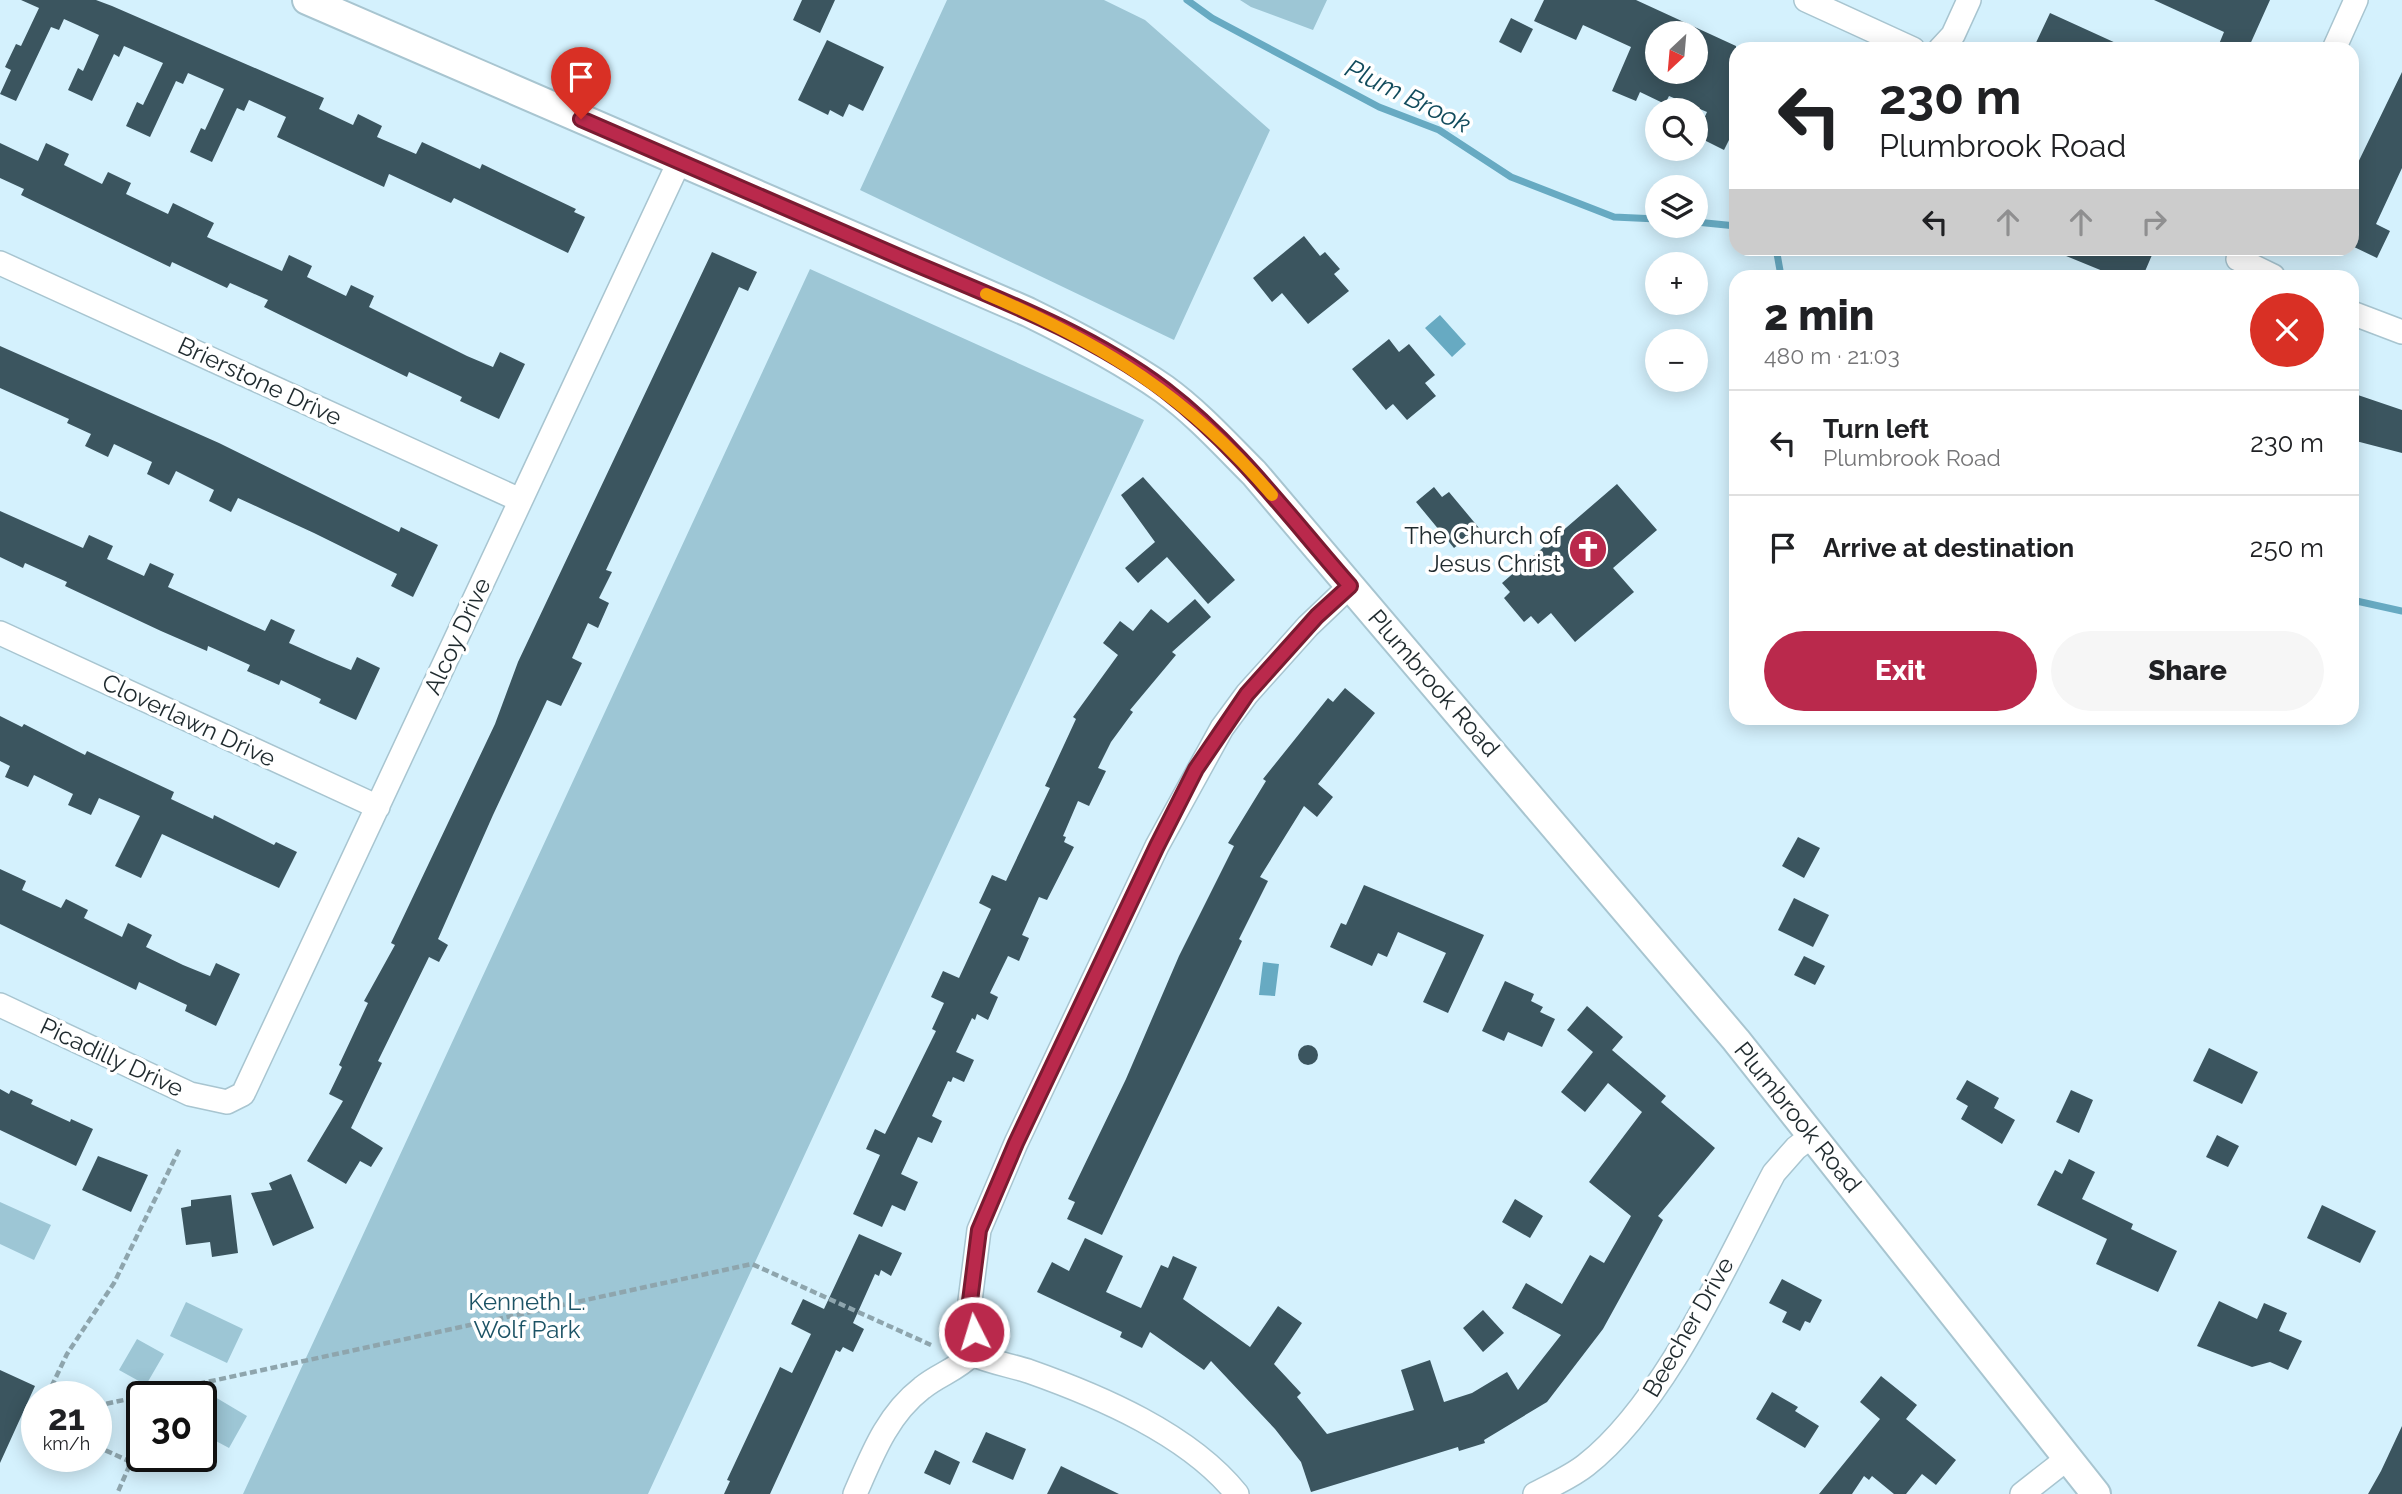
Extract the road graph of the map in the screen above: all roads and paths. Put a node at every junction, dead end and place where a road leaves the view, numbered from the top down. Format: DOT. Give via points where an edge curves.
graph roads {
  1 [pos="307,0"];
  2 [pos="1806,0"];
  3 [pos="1969,0"];
  4 [pos="2356,0"];
  5 [pos="1898,42"];
  6 [pos="1946,42"];
  7 [pos="2337,42"];
  8 [pos="679,162"];
  9 [pos="2237,262"];
  10 [pos="0,263"];
  11 [pos="2258,270"];
  12 [pos="2359,316"];
  13 [pos="2402,332"];
  14 [pos="520,500"];
  15 [pos="1350,586"];
  16 [pos="0,632"];
  17 [pos="378,807"];
  18 [pos="0,1005"];
  19 [pos="227,1102"];
  20 [pos="1813,1135"];
  21 [pos="180,1148"];
  22 [pos="930,1345"];
  23 [pos="972,1354"];
  24 [pos="54,1381"];
  25 [pos="112,1403"];
  26 [pos="112,1453"];
  27 [pos="2068,1458"];
  28 [pos="117,1494"];
  29 [pos="855,1494"];
  30 [pos="1237,1494"];
  31 [pos="1535,1494"];
  32 [pos="2022,1494"];
  33 [pos="2096,1494"];
  1 -- 8 [label="street, Plumbrook Road"];
  2 -- 5 [label="street"];
  3 -- 6 [label="street"];
  4 -- 7 [label="street"];
  8 -- 14 [label="street, Alcoy Drive"];
  8 -- 15 [label="street, Plumbrook Road" via="1028,312 1127,365 1208,427 1254,473"];
  9 -- 11 [label="street"];
  10 -- 14 [label="street, Brierstone Drive"];
  12 -- 13 [label="street"];
  14 -- 17 [label="street, Alcoy Drive"];
  15 -- 20 [label="street, Plumbrook Road"];
  15 -- 23 [label="street" via="1247,694 1196,769 1157,846 979,1230 970,1301"];
  16 -- 17 [label="street, Cloverlawn Drive"];
  17 -- 19 [label="street, Alcoy Drive" via="243,1094"];
  18 -- 19 [label="street, Picadilly Drive" via="190,1094"];
  20 -- 27 [label="street, Plumbrook Road"];
  20 -- 31 [label="street, Beecher Drive" via="1774,1173 1664,1376 1634,1416 1585,1467"];
  21 -- 24 [label="path" via="114,1283 66,1354"];
  22 -- 25 [label="path" via="752,1264"];
  23 -- 29 [label="street" via="959,1367 923,1386 896,1413"];
  23 -- 30 [label="street" via="1069,1386 1154,1427 1199,1455"];
  26 -- 28 [label="path" via="131,1462"];
  27 -- 32 [label="street"];
  27 -- 33 [label="street, Plumbrook Road"];
}
